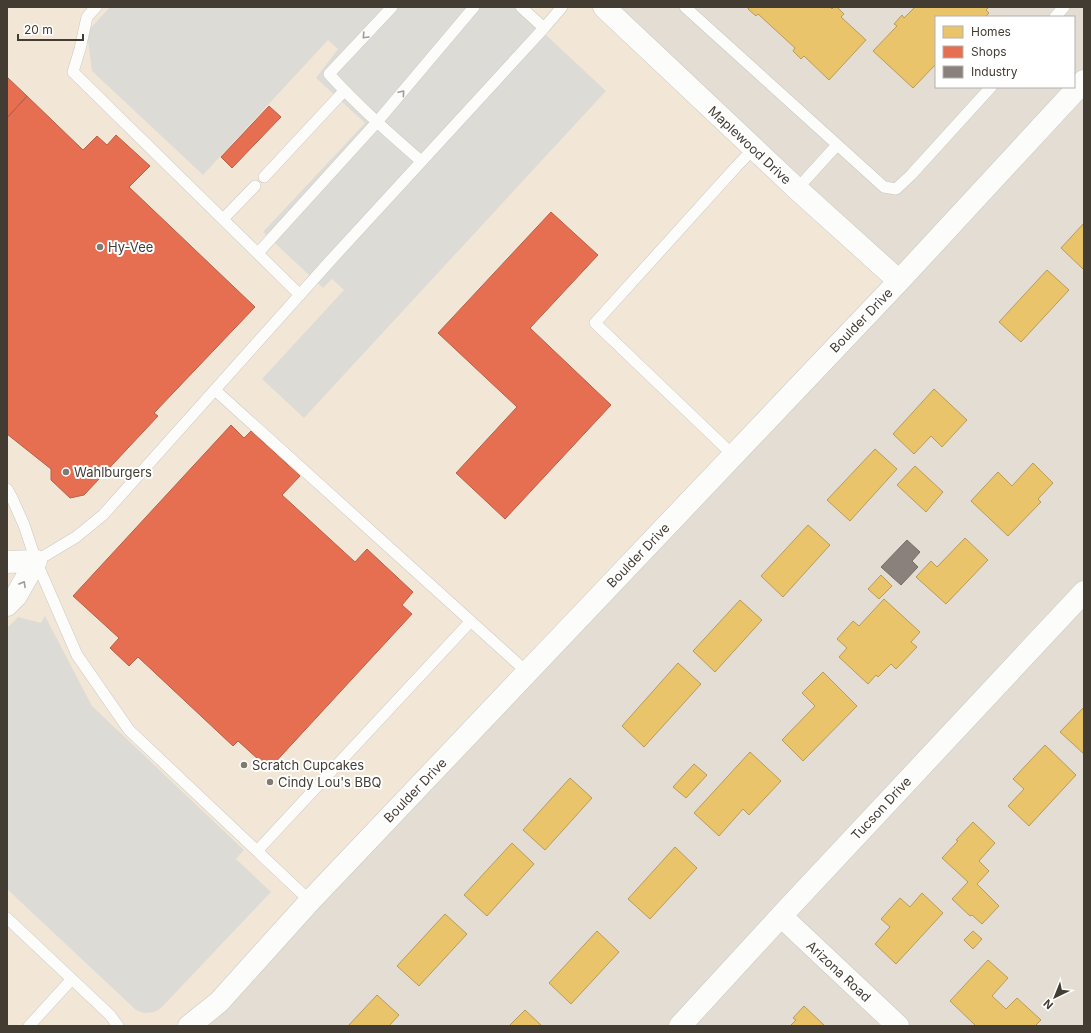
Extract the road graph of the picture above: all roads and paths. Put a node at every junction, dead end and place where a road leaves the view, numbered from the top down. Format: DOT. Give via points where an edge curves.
graph roads {
  1 [pos="96,7"];
  2 [pos="392,7"];
  3 [pos="474,7"];
  4 [pos="521,7"];
  5 [pos="562,7"];
  6 [pos="604,7"];
  7 [pos="685,7"];
  8 [pos="1064,7"];
  9 [pos="1056,16"];
  10 [pos="544,28"];
  11 [pos="1084,81"];
  12 [pos="990,88"];
  13 [pos="344,91"];
  14 [pos="377,122"];
  15 [pos="837,145"];
  16 [pos="754,148"];
  17 [pos="421,161"];
  18 [pos="264,177"];
  19 [pos="255,186"];
  20 [pos="797,189"];
  21 [pos="223,219"];
  22 [pos="258,253"];
  23 [pos="899,281"];
  24 [pos="300,295"];
  25 [pos="215,390"];
  26 [pos="733,455"];
  27 [pos="7,489"];
  28 [pos="36,561"];
  29 [pos="7,562"];
  30 [pos="1084,592"];
  31 [pos="7,605"];
  32 [pos="470,622"];
  33 [pos="526,672"];
  34 [pos="256,851"];
  35 [pos="310,901"];
  36 [pos="781,916"];
  37 [pos="7,918"];
  38 [pos="72,979"];
  39 [pos="28,1026"];
  40 [pos="118,1026"];
  41 [pos="189,1026"];
  42 [pos="680,1026"];
  43 [pos="898,1026"];
  1 -- 21 [label="lane" via="87,17 73,72"];
  2 -- 13 [label="lane, one-way" via="329,74"];
  14 -- 3 [label="lane, one-way"];
  4 -- 10 [label="lane"];
  5 -- 10 [label="lane"];
  6 -- 16 [label="street, Maplewood Drive"];
  7 -- 15 [label="lane"];
  8 -- 9 [label="lane"];
  10 -- 17 [label="lane"];
  11 -- 23 [label="street, Boulder Drive"];
  12 -- 15 [label="lane" via="896,189 884,187"];
  13 -- 14 [label="lane"];
  13 -- 18 [label="lane"];
  14 -- 17 [label="lane"];
  14 -- 22 [label="lane"];
  15 -- 20 [label="lane"];
  16 -- 20 [label="street, Maplewood Drive"];
  16 -- 26 [label="lane" via="595,323"];
  17 -- 24 [label="lane"];
  19 -- 21 [label="lane"];
  20 -- 23 [label="street, Maplewood Drive"];
  21 -- 22 [label="lane"];
  22 -- 24 [label="lane"];
  23 -- 26 [label="street, Boulder Drive"];
  24 -- 25 [label="lane"];
  25 -- 28 [label="lane" via="103,515 76,537"];
  25 -- 32 [label="lane"];
  26 -- 33 [label="street, Boulder Drive"];
  27 -- 28 [label="lane" via="24,525"];
  28 -- 29 [label="street"];
  31 -- 28 [label="street, one-way" via="16,596"];
  28 -- 34 [label="lane" via="77,655 129,730"];
  30 -- 36 [label="street, Tucson Drive"];
  32 -- 33 [label="lane"];
  32 -- 34 [label="lane"];
  33 -- 35 [label="street, Boulder Drive"];
  34 -- 35 [label="lane"];
  35 -- 41 [label="street, Boulder Drive" via="219,1002"];
  36 -- 42 [label="street, Tucson Drive"];
  36 -- 43 [label="street, Arizona Road"];
  37 -- 38 [label="lane"];
  38 -- 39 [label="lane"];
  38 -- 40 [label="lane"];
}
